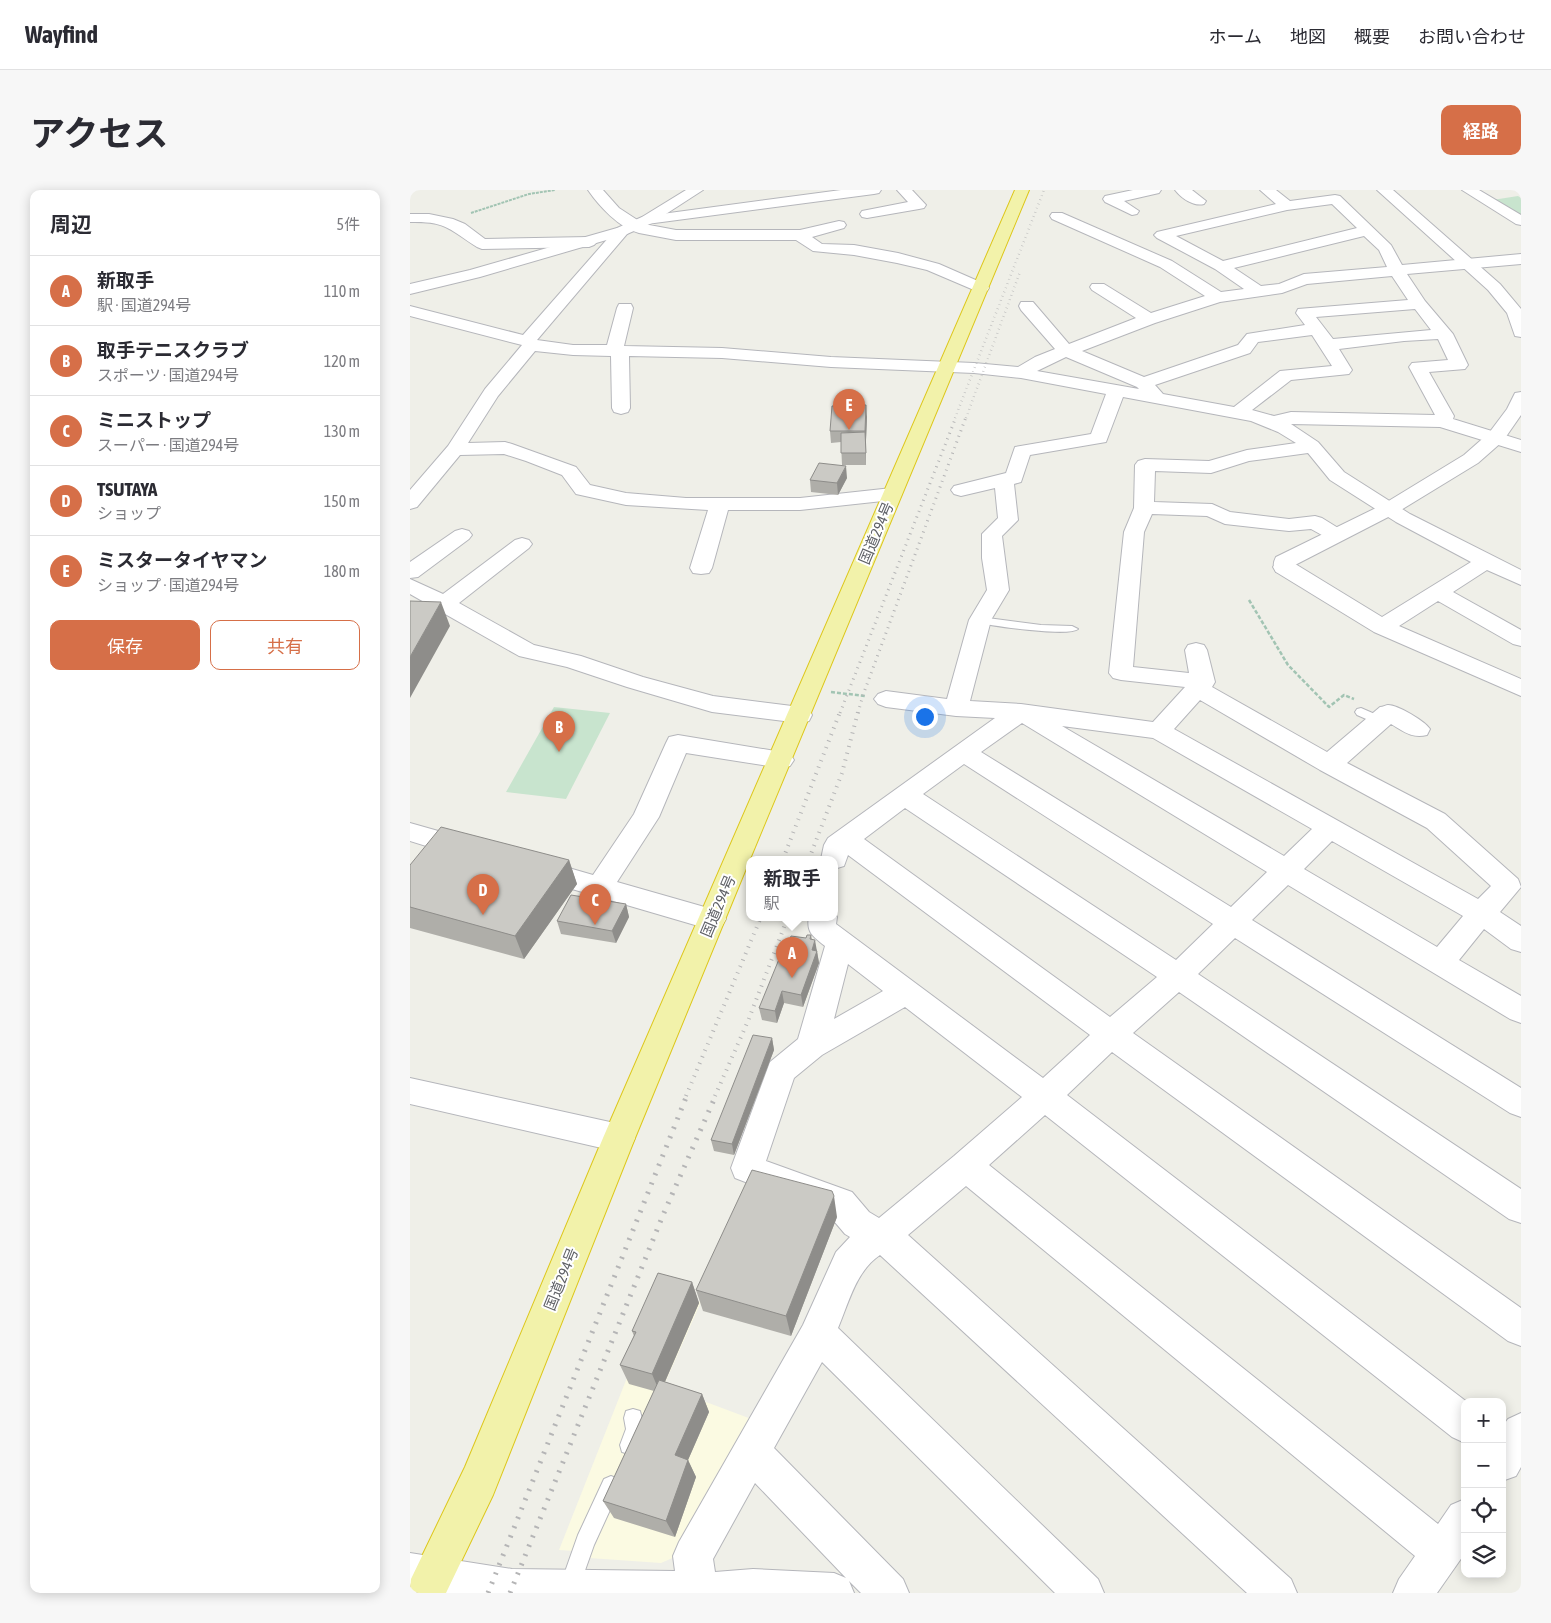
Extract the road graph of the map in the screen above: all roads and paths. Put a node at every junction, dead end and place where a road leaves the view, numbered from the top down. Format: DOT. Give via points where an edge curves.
graph roads {
  1 [pos="555,190"];
  2 [pos="595,190"];
  3 [pos="696,190"];
  4 [pos="874,190"];
  5 [pos="904,190"];
  6 [pos="1022,190"];
  7 [pos="1154,190"];
  8 [pos="1182,190"];
  9 [pos="1267,190"];
  10 [pos="1384,190"];
  11 [pos="1469,190"];
  12 [pos="1199,201"];
  13 [pos="1287,206"];
  14 [pos="1132,211"];
  15 [pos="867,214"];
  16 [pos="1057,216"];
  17 [pos="410,218"];
  18 [pos="439,220"];
  19 [pos="1521,221"];
  20 [pos="634,225"];
  21 [pos="839,225"];
  22 [pos="1369,230"];
  23 [pos="800,235"];
  24 [pos="589,242"];
  25 [pos="1521,259"];
  26 [pos="1469,263"];
  27 [pos="1221,266"];
  28 [pos="1397,272"];
  29 [pos="981,288"];
  30 [pos="1098,288"];
  31 [pos="410,290"];
  32 [pos="1258,291"];
  33 [pos="1218,296"];
  34 [pos="1419,304"];
  35 [pos="1027,306"];
  36 [pos="625,308"];
  37 [pos="410,311"];
  38 [pos="1149,319"];
  39 [pos="1316,329"];
  40 [pos="1521,332"];
  41 [pos="1444,334"];
  42 [pos="529,343"];
  43 [pos="1328,345"];
  44 [pos="617,350"];
  45 [pos="1066,351"];
  46 [pos="948,366"];
  47 [pos="1021,373"];
  48 [pos="1143,383"];
  49 [pos="1116,391"];
  50 [pos="1521,397"];
  51 [pos="1157,398"];
  52 [pos="621,408"];
  53 [pos="1238,412"];
  54 [pos="1442,421"];
  55 [pos="1273,422"];
  56 [pos="1496,437"];
  57 [pos="1521,446"];
  58 [pos="1312,447"];
  59 [pos="455,449"];
  60 [pos="1004,479"];
  61 [pos="961,490"];
  62 [pos="892,494"];
  63 [pos="410,502"];
  64 [pos="720,504"];
  65 [pos="1144,508"];
  66 [pos="1388,509"];
  67 [pos="462,534"];
  68 [pos="1336,535"];
  69 [pos="522,544"];
  70 [pos="1487,561"];
  71 [pos="701,568"];
  72 [pos="410,572"];
  73 [pos="1521,579"];
  74 [pos="410,586"];
  75 [pos="1437,592"];
  76 [pos="1249,600"];
  77 [pos="445,603"];
  78 [pos="980,620"];
  79 [pos="1382,627"];
  80 [pos="1072,629"];
  81 [pos="1521,639"];
  82 [pos="1196,650"];
  83 [pos="1201,686"];
  84 [pos="1521,688"];
  85 [pos="811,690"];
  86 [pos="886,699"];
  87 [pos="956,708"];
  88 [pos="1021,712"];
  89 [pos="1367,712"];
  90 [pos="800,715"];
  91 [pos="1418,729"];
  92 [pos="1159,731"];
  93 [pos="963,752"];
  94 [pos="781,760"];
  95 [pos="1329,764"];
  96 [pos="905,794"];
  97 [pos="1329,828"];
  98 [pos="410,832"];
  99 [pos="840,849"];
  100 [pos="1286,871"];
  101 [pos="599,886"];
  102 [pos="1481,913"];
  103 [pos="712,919"];
  104 [pos="1232,921"];
  105 [pos="832,929"];
  106 [pos="1521,941"];
  107 [pos="1441,962"];
  108 [pos="1178,976"];
  109 [pos="907,992"];
  110 [pos="1521,1011"];
  111 [pos="1111,1034"];
  112 [pos="811,1046"];
  113 [pos="410,1091"];
  114 [pos="1044,1096"];
  115 [pos="1521,1104"];
  116 [pos="619,1138"];
  117 [pos="966,1166"];
  118 [pos="1521,1208"];
  119 [pos="880,1235"];
  120 [pos="1521,1329"];
  121 [pos="816,1336"];
  122 [pos="633,1418"];
  123 [pos="1461,1421"];
  124 [pos="752,1451"];
  125 [pos="1461,1525"];
  126 [pos="1442,1553"];
  127 [pos="423,1581"];
  128 [pos="569,1589"];
  129 [pos="753,1591"];
  130 [pos="697,1592"];
  131 [pos="834,1593"];
  132 [pos="889,1593"];
  133 [pos="1084,1593"];
  134 [pos="1277,1593"];
  135 [pos="1413,1593"];
  1 -- 18 [label="path" via="529,194 476,212"];
  2 -- 20 [label="street" via="614,211"];
  3 -- 20 [label="street"];
  4 -- 20 [label="street"];
  5 -- 15 [label="street" via="918,205"];
  6 -- 29 [label="highway, 国道294号"];
  7 -- 14 [label="street" via="1110,199"];
  8 -- 12 [label="street"];
  9 -- 13 [label="street"];
  10 -- 26 [label="street"];
  11 -- 19 [label="street"];
  13 -- 22 [label="street" via="1335,199"];
  13 -- 27 [label="street" via="1162,235"];
  16 -- 33 [label="street" via="1166,264"];
  17 -- 18 [label="street"];
  18 -- 24 [label="street" via="462,228 482,244"];
  20 -- 23 [label="street" via="676,235"];
  20 -- 24 [label="street"];
  20 -- 42 [label="street"];
  21 -- 23 [label="street"];
  22 -- 27 [label="street"];
  22 -- 28 [label="street" via="1386,248"];
  23 -- 29 [label="street" via="818,248 898,258 933,267"];
  24 -- 31 [label="street"];
  25 -- 26 [label="street"];
  26 -- 28 [label="street"];
  26 -- 40 [label="street" via="1515,312"];
  27 -- 32 [label="street"];
  28 -- 32 [label="street" via="1304,278 1282,288"];
  28 -- 34 [label="street"];
  29 -- 46 [label="highway, 国道294号"];
  30 -- 38 [label="street"];
  32 -- 33 [label="street"];
  33 -- 38 [label="street"];
  34 -- 39 [label="street" via="1304,313"];
  34 -- 41 [label="street"];
  35 -- 45 [label="street"];
  36 -- 44 [label="street"];
  37 -- 42 [label="street"];
  38 -- 45 [label="street"];
  39 -- 43 [label="street"];
  39 -- 48 [label="street" via="1253,338 1244,349"];
  41 -- 43 [label="street"];
  41 -- 54 [label="street" via="1459,365 1418,367 1445,416"];
  42 -- 44 [label="street" via="573,350"];
  42 -- 59 [label="street"];
  43 -- 53 [label="street" via="1343,370 1286,375"];
  44 -- 46 [label="street"];
  44 -- 52 [label="street"];
  45 -- 47 [label="street"];
  45 -- 48 [label="street"];
  46 -- 47 [label="street"];
  46 -- 62 [label="highway, 国道294号"];
  47 -- 49 [label="street"];
  48 -- 51 [label="street"];
  49 -- 51 [label="street"];
  49 -- 60 [label="street" via="1099,438 1022,451 1014,478"];
  50 -- 56 [label="street"];
  51 -- 53 [label="street"];
  53 -- 55 [label="street"];
  54 -- 55 [label="street" via="1291,418"];
  54 -- 56 [label="street"];
  55 -- 58 [label="street" via="1288,428"];
  56 -- 57 [label="street"];
  56 -- 66 [label="street" via="1471,459"];
  58 -- 65 [label="street" via="1247,456 1211,467 1145,465"];
  58 -- 66 [label="street" via="1328,469"];
  59 -- 63 [label="street"];
  59 -- 64 [label="street" via="505,448 569,471 583,490 600,494 634,500"];
  60 -- 61 [label="street"];
  60 -- 78 [label="street" via="1008,520 992,534 998,590"];
  62 -- 64 [label="street" via="800,504"];
  62 -- 85 [label="highway, 国道294号"];
  64 -- 71 [label="street"];
  65 -- 68 [label="street" via="1212,510 1225,518 1289,524 1315,522"];
  65 -- 83 [label="street" via="1134,532 1121,673"];
  66 -- 68 [label="street"];
  66 -- 70 [label="street"];
  67 -- 72 [label="street"];
  68 -- 79 [label="street" via="1284,562 1284,567"];
  69 -- 77 [label="street"];
  70 -- 73 [label="street"];
  70 -- 75 [label="street"];
  74 -- 77 [label="street"];
  75 -- 79 [label="street"];
  75 -- 81 [label="street"];
  76 -- 89 [label="path" via="1288,665 1329,707 1344,695"];
  77 -- 90 [label="street" via="527,651 573,661 712,704"];
  78 -- 80 [label="lane"];
  78 -- 87 [label="street"];
  79 -- 84 [label="street"];
  82 -- 83 [label="street"];
  83 -- 92 [label="street"];
  83 -- 95 [label="street"];
  85 -- 86 [label="path"];
  85 -- 90 [label="highway, 国道294号"];
  86 -- 87 [label="street"];
  87 -- 88 [label="street"];
  88 -- 92 [label="street"];
  88 -- 93 [label="street"];
  88 -- 100 [label="street"];
  89 -- 91 [label="street" via="1388,713"];
  89 -- 95 [label="street"];
  90 -- 94 [label="highway, 国道294号"];
  92 -- 97 [label="street"];
  93 -- 96 [label="street"];
  93 -- 104 [label="street"];
  94 -- 101 [label="street" via="678,743 646,817"];
  94 -- 103 [label="highway, 国道294号"];
  95 -- 102 [label="street" via="1436,821 1508,886"];
  96 -- 99 [label="street"];
  96 -- 108 [label="street"];
  97 -- 100 [label="street"];
  97 -- 102 [label="street"];
  98 -- 101 [label="street"];
  99 -- 111 [label="street"];
  100 -- 104 [label="street"];
  100 -- 107 [label="street"];
  101 -- 103 [label="street"];
  102 -- 106 [label="street"];
  102 -- 107 [label="street"];
  103 -- 116 [label="highway, 国道294号"];
  104 -- 108 [label="street"];
  104 -- 115 [label="street"];
  105 -- 109 [label="street"];
  105 -- 112 [label="street"];
  107 -- 110 [label="street"];
  108 -- 111 [label="street"];
  108 -- 118 [label="street"];
  109 -- 112 [label="street"];
  109 -- 114 [label="street"];
  111 -- 114 [label="street"];
  111 -- 120 [label="street"];
  112 -- 119 [label="street" via="780,1071 747,1168 840,1203 858,1223"];
  113 -- 116 [label="street"];
  114 -- 117 [label="street"];
  114 -- 123 [label="street"];
  116 -- 127 [label="highway, 国道294号" via="479,1481"];
  117 -- 119 [label="street"];
  117 -- 126 [label="street"];
  119 -- 121 [label="street" via="860,1249 848,1263"];
  119 -- 134 [label="street" via="895,1245"];
  121 -- 124 [label="street"];
  121 -- 133 [label="street" via="826,1341"];
  122 -- 128 [label="lane" via="636,1430 585,1542"];
  124 -- 130 [label="street" via="692,1556"];
  124 -- 132 [label="street"];
  125 -- 126 [label="street"];
  126 -- 135 [label="street"];
  127 -- 128 [label="street" via="512,1589"];
  128 -- 130 [label="street"];
  129 -- 130 [label="street"];
  129 -- 131 [label="street"];
}
